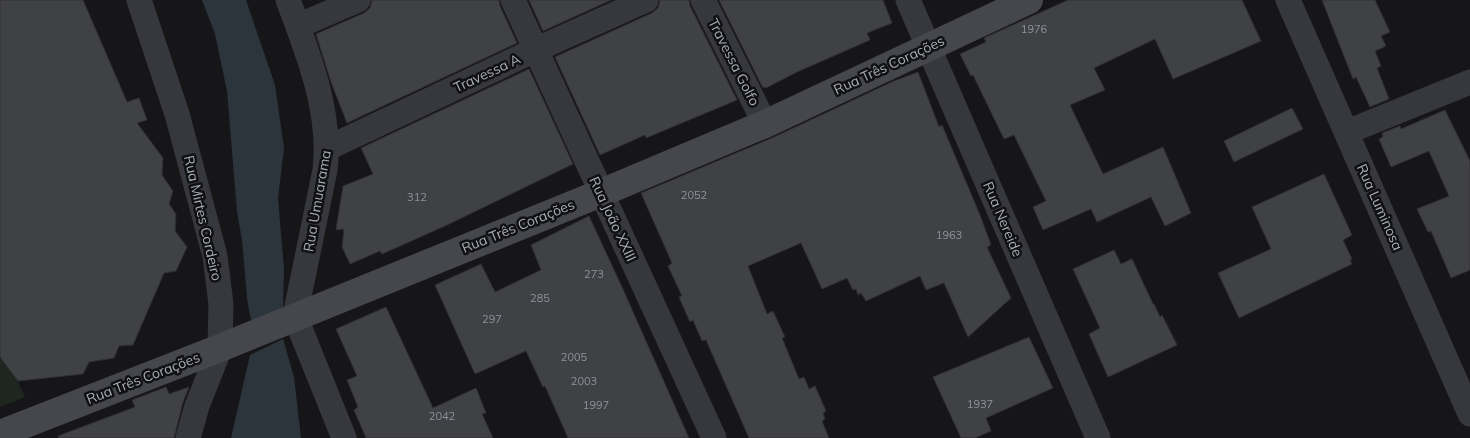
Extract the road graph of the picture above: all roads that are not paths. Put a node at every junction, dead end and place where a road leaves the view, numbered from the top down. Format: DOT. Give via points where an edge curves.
graph roads {
  1 [pos="139,0"];
  2 [pos="288,0"];
  3 [pos="358,0"];
  4 [pos="513,0"];
  5 [pos="646,0"];
  6 [pos="703,0"];
  7 [pos="908,0"];
  8 [pos="1029,0"];
  9 [pos="1288,0"];
  10 [pos="298,26"];
  11 [pos="928,46"];
  12 [pos="535,50"];
  13 [pos="1470,82"];
  14 [pos="765,124"];
  15 [pos="1347,132"];
  16 [pos="328,148"];
  17 [pos="601,193"];
  18 [pos="295,316"];
  19 [pos="220,348"];
  20 [pos="1470,414"];
  21 [pos="0,434"];
  22 [pos="188,438"];
  23 [pos="344,438"];
  24 [pos="714,438"];
  25 [pos="1098,438"];
  1 -- 19 [label="street, Rua Mirtes Cordeiro" via="177,114 215,256 221,304"];
  2 -- 10 [label="street, Rua Umuarama"];
  3 -- 10 [label="street"];
  4 -- 12 [label="street, Rua João XXIII"];
  5 -- 12 [label="street, Travessa A"];
  6 -- 14 [label="street, Travessa Golfo"];
  7 -- 11 [label="street, Rua Nereide"];
  8 -- 11 [label="street, Rua Três Corações"];
  9 -- 15 [label="street, Rua Luminosa"];
  10 -- 16 [label="street, Rua Umuarama" via="318,91"];
  11 -- 14 [label="street, Rua Três Corações"];
  11 -- 25 [label="street, Rua Nereide"];
  12 -- 16 [label="street, Travessa A"];
  12 -- 17 [label="street, Rua João XXIII"];
  13 -- 15 [label="street"];
  14 -- 17 [label="street, Rua Três Corações"];
  15 -- 20 [label="street, Rua Luminosa"];
  16 -- 18 [label="street, Rua Umuarama"];
  17 -- 18 [label="street, Rua Três Corações"];
  17 -- 24 [label="street, Rua João XXIII"];
  18 -- 19 [label="street, Rua Três Corações"];
  18 -- 23 [label="street"];
  19 -- 21 [label="street, Rua Três Corações"];
  19 -- 22 [label="street, Rua Mirtes Cordeiro"];
}
